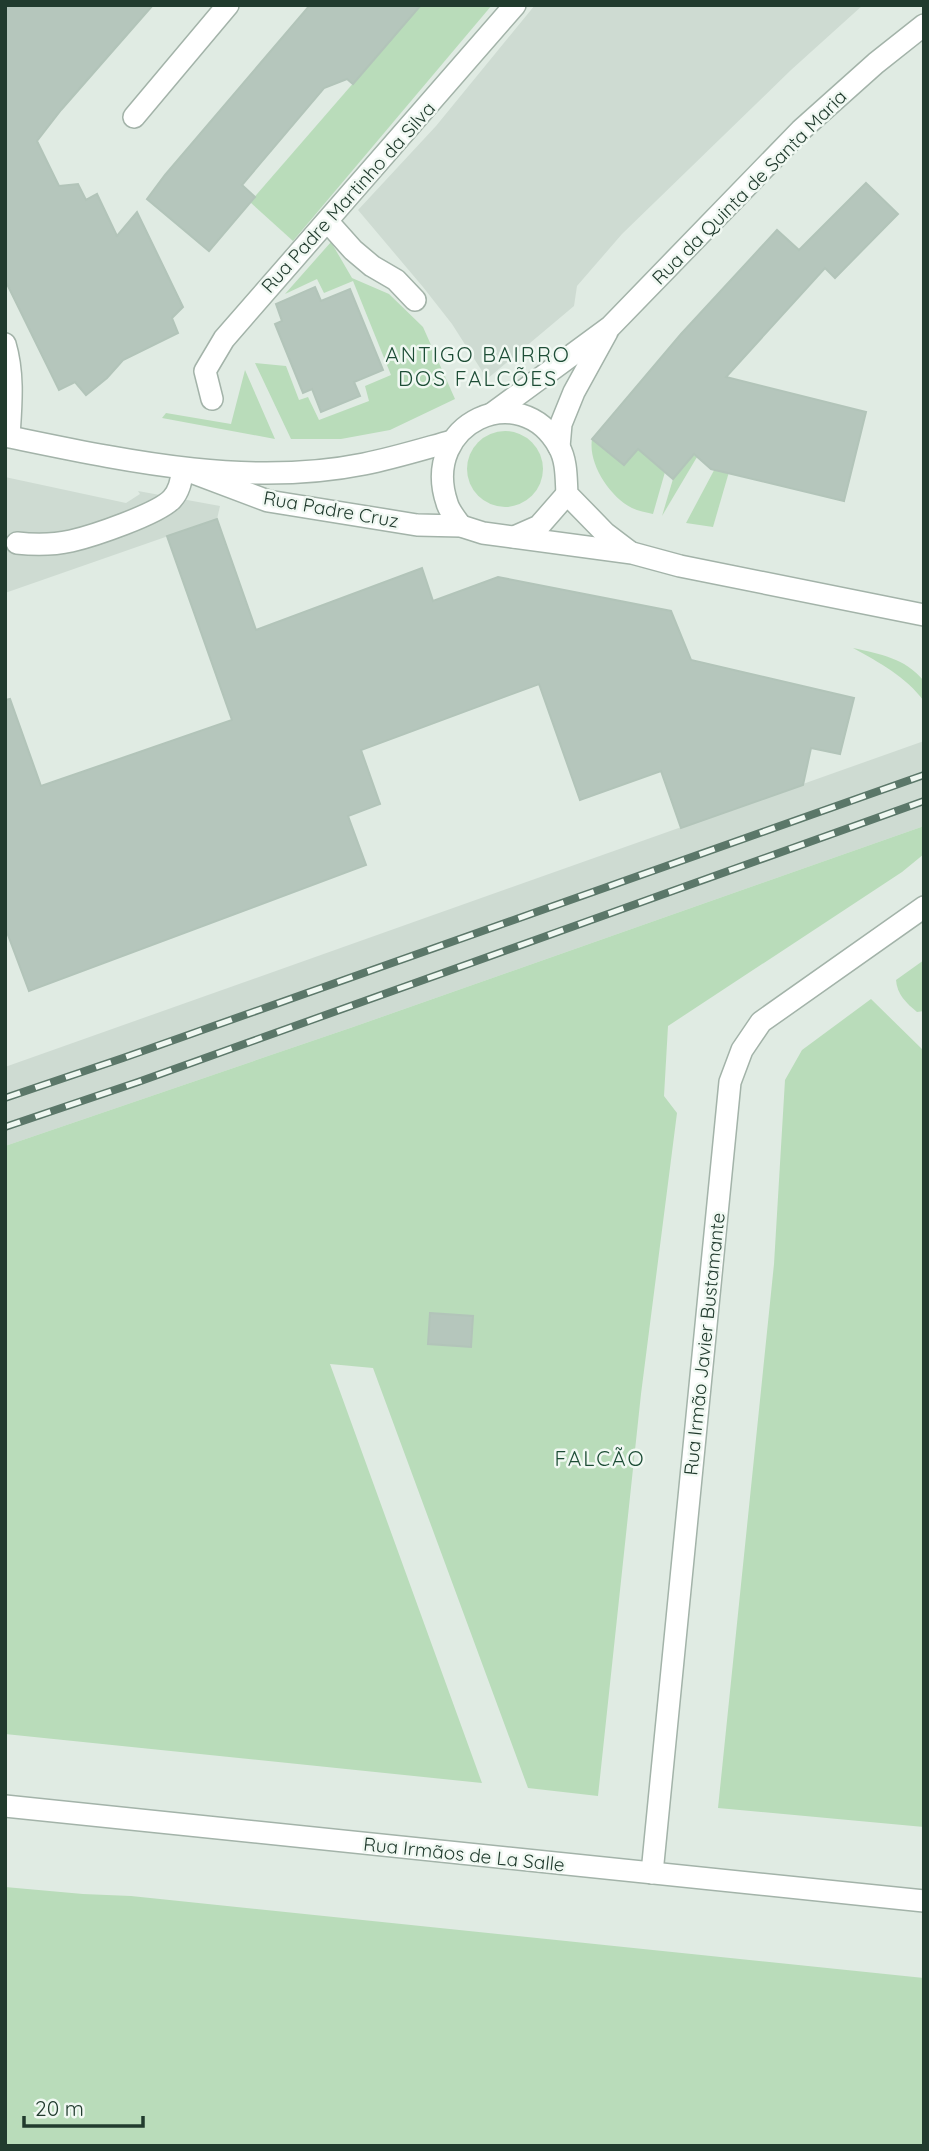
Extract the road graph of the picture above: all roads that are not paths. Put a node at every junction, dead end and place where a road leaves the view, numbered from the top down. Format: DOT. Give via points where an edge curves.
graph roads {
  1 [pos="228,5"];
  2 [pos="515,5"];
  3 [pos="924,24"];
  4 [pos="134,117"];
  5 [pos="328,222"];
  6 [pos="415,300"];
  7 [pos="610,327"];
  8 [pos="5,344"];
  9 [pos="212,399"];
  10 [pos="494,413"];
  11 [pos="7,436"];
  12 [pos="452,441"];
  13 [pos="559,447"];
  14 [pos="183,469"];
  15 [pos="567,494"];
  16 [pos="461,526"];
  17 [pos="514,537"];
  18 [pos="17,543"];
  19 [pos="632,553"];
  20 [pos="922,616"];
  21 [pos="924,907"];
  22 [pos="5,1806"];
  23 [pos="652,1873"];
  24 [pos="924,1901"];
  1 -- 4 [label="street"];
  2 -- 5 [label="street, Rua Padre Martinho da Silva"];
  3 -- 7 [label="street, Rua da Quinta de Santa Maria" via="801,130"];
  5 -- 6 [label="street" via="353,250 396,280"];
  5 -- 9 [label="street, Rua Padre Martinho da Silva" via="224,339 205,371"];
  7 -- 10 [label="street, Rua da Quinta de Santa Maria"];
  7 -- 13 [label="street, Rua da Quinta de Santa Maria" via="574,392 561,424"];
  8 -- 11 [label="street" via="12,394"];
  10 -- 12 [label="street, Rua Padre Cruz" via="463,427"];
  10 -- 13 [label="street" via="520,414 543,426"];
  11 -- 14 [label="street"];
  12 -- 14 [label="street, Rua Padre Cruz" via="324,469"];
  12 -- 16 [label="street" via="443,462 442,485 447,506"];
  13 -- 15 [label="street"];
  14 -- 16 [label="street, Rua Padre Cruz" via="268,501 417,525"];
  14 -- 18 [label="street" via="179,489 159,510 72,541"];
  15 -- 17 [label="street" via="539,526"];
  15 -- 19 [label="street, Rua Padre Cruz"];
  16 -- 17 [label="street, Rua Padre Cruz"];
  17 -- 19 [label="street, Rua Padre Cruz"];
  19 -- 20 [label="street, Rua Padre Cruz"];
  21 -- 23 [label="street, Rua Irmão Javier Bustamante" via="761,1022 742,1050 730,1082"];
  22 -- 23 [label="street, Rua Irmãos de La Salle"];
  23 -- 24 [label="street, Rua Irmãos de La Salle"];
}
